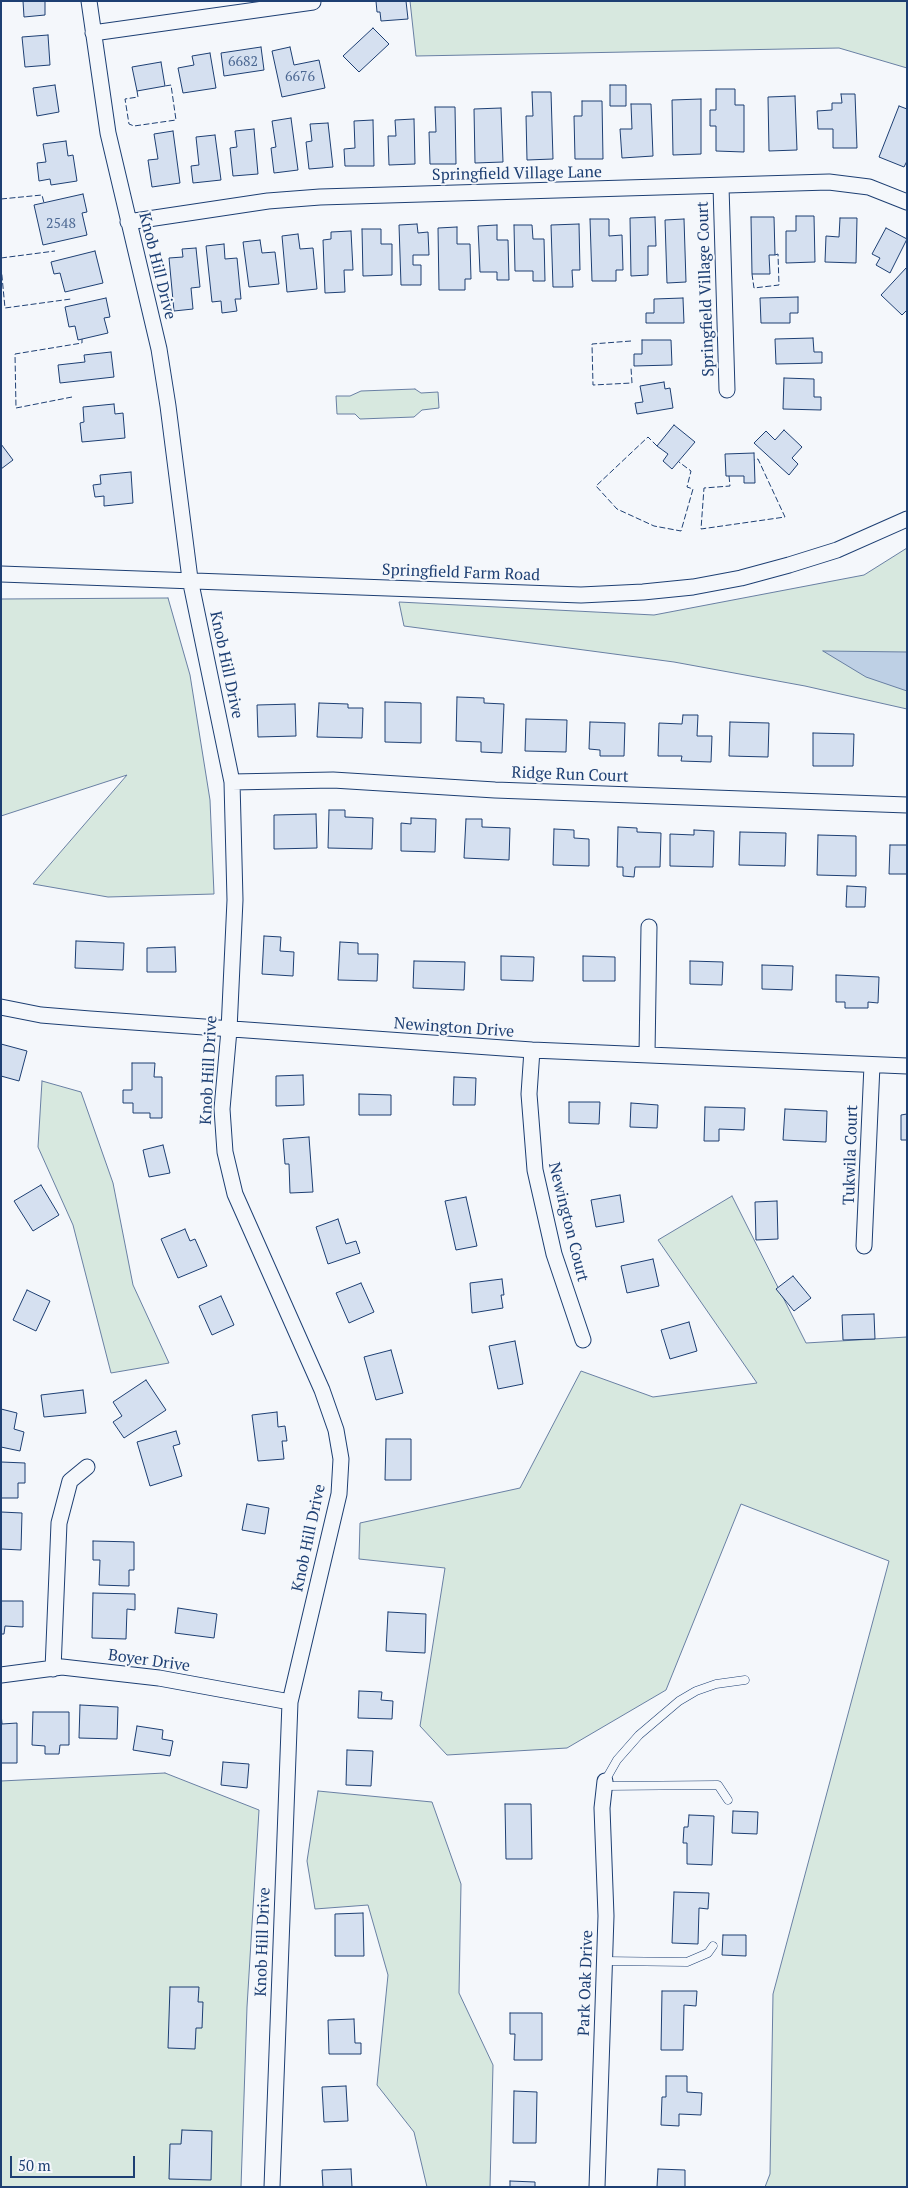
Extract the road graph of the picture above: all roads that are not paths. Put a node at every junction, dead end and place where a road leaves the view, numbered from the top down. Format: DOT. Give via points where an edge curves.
graph roads {
  1 [pos="89,1"];
  2 [pos="314,2"];
  3 [pos="93,33"];
  4 [pos="721,186"];
  5 [pos="907,202"];
  6 [pos="128,222"];
  7 [pos="727,390"];
  8 [pos="907,518"];
  9 [pos="1,574"];
  10 [pos="190,580"];
  11 [pos="232,782"];
  12 [pos="907,805"];
  13 [pos="649,927"];
  14 [pos="1,1007"];
  15 [pos="230,1030"];
  16 [pos="532,1050"];
  17 [pos="647,1054"];
  18 [pos="872,1065"];
  19 [pos="907,1066"];
  20 [pos="864,1246"];
  21 [pos="583,1340"];
  22 [pos="87,1467"];
  23 [pos="53,1669"];
  24 [pos="1,1675"];
  25 [pos="745,1680"];
  26 [pos="290,1702"];
  27 [pos="605,1784"];
  28 [pos="728,1800"];
  29 [pos="713,1946"];
  30 [pos="604,1961"];
  31 [pos="272,2187"];
  32 [pos="597,2187"];
  1 -- 3 [label="street, Knob Hill Drive"];
  2 -- 3 [label="street"];
  3 -- 6 [label="street, Knob Hill Drive" via="108,133"];
  4 -- 5 [label="street, Springfield Village Lane" via="834,182 869,187"];
  4 -- 6 [label="street, Springfield Village Lane" via="320,197 268,201"];
  4 -- 7 [label="street, Springfield Village Court"];
  6 -- 10 [label="street, Knob Hill Drive" via="168,406"];
  8 -- 10 [label="street, Springfield Farm Road" via="837,550 790,565 741,578 643,592 581,595"];
  9 -- 10 [label="street, Springfield Farm Road"];
  10 -- 11 [label="street, Knob Hill Drive"];
  11 -- 12 [label="street, Ridge Run Court" via="334,780 495,790"];
  11 -- 15 [label="street, Knob Hill Drive" via="235,900"];
  13 -- 17 [label="street"];
  14 -- 15 [label="street, Newington Drive" via="41,1015"];
  15 -- 16 [label="street, Newington Drive"];
  15 -- 26 [label="street, Knob Hill Drive" via="222,1109 224,1152 235,1194 322,1390 336,1430 341,1459 339,1494"];
  16 -- 17 [label="street, Newington Drive"];
  16 -- 21 [label="street, Newington Court" via="529,1094 535,1170 554,1254"];
  17 -- 18 [label="street, Newington Drive"];
  18 -- 19 [label="street, Newington Drive"];
  18 -- 20 [label="street, Tukwila Court"];
  22 -- 23 [label="street" via="70,1481 59,1523"];
  23 -- 24 [label="street, Boyer Drive"];
  23 -- 26 [label="street, Boyer Drive" via="62,1667 159,1678"];
  25 -- 27 [label="lane" via="716,1684 678,1701 617,1760"];
  26 -- 31 [label="street, Knob Hill Drive"];
  27 -- 28 [label="lane" via="718,1784"];
  27 -- 30 [label="street, Park Oak Drive" via="602,1808 606,1916"];
  29 -- 30 [label="lane" via="708,1953 687,1962"];
  30 -- 32 [label="street, Park Oak Drive"];
}
